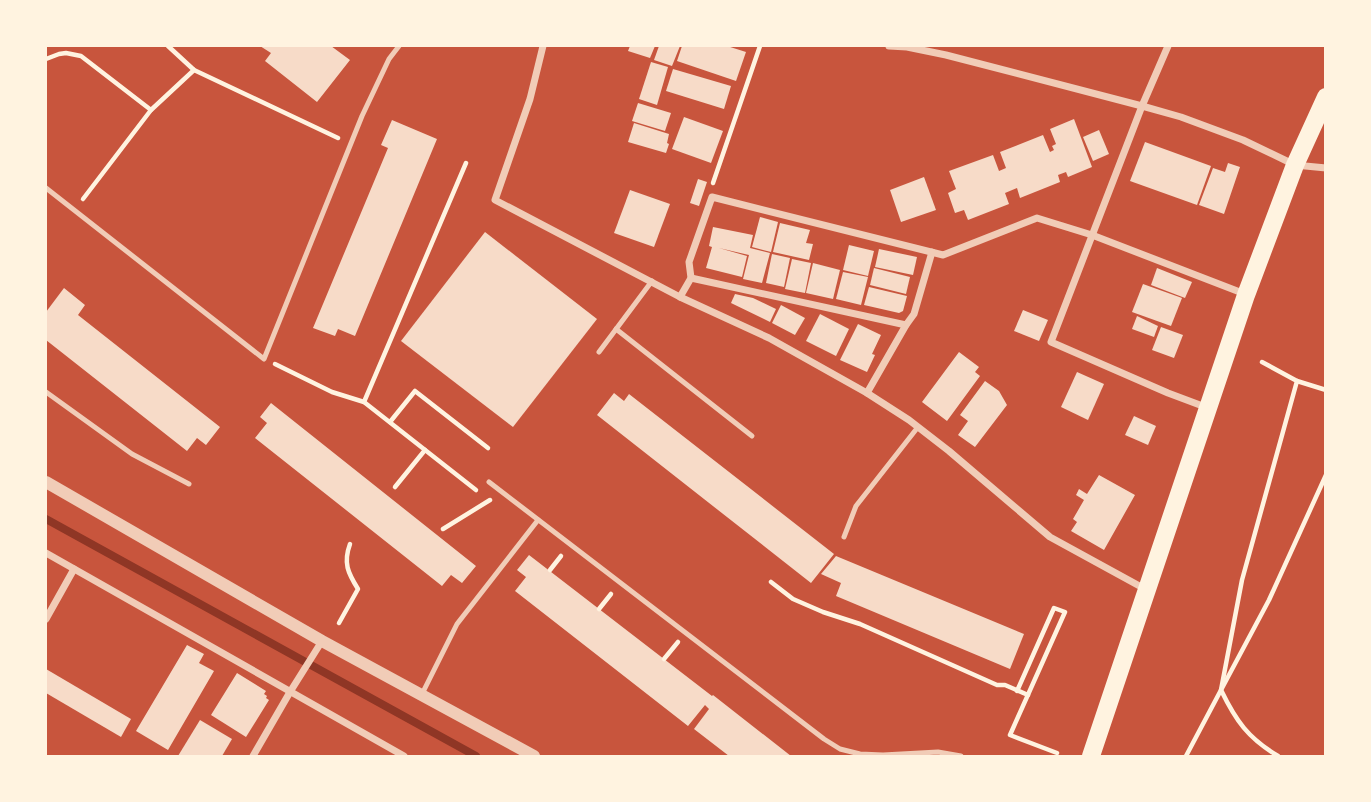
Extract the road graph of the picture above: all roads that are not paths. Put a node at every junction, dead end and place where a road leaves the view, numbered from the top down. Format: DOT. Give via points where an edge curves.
graph roads {
  1 [pos="399,46"];
  2 [pos="543,46"];
  3 [pos="889,46"];
  4 [pos="951,46"];
  5 [pos="1168,46"];
  6 [pos="947,55"];
  7 [pos="1325,97"];
  8 [pos="1142,106"];
  9 [pos="1295,165"];
  10 [pos="1325,168"];
  11 [pos="46,188"];
  12 [pos="1092,235"];
  13 [pos="932,252"];
  14 [pos="691,278"];
  15 [pos="652,281"];
  16 [pos="1246,295"];
  17 [pos="680,297"];
  18 [pos="906,325"];
  19 [pos="616,329"];
  20 [pos="599,352"];
  21 [pos="46,392"];
  22 [pos="867,393"];
  23 [pos="1208,408"];
  24 [pos="918,427"];
  25 [pos="752,436"];
  26 [pos="46,482"];
  27 [pos="489,482"];
  28 [pos="189,484"];
  29 [pos="538,520"];
  30 [pos="844,537"];
  31 [pos="46,553"];
  32 [pos="74,569"];
  33 [pos="1147,590"];
  34 [pos="46,619"];
  35 [pos="322,641"];
  36 [pos="292,688"];
  37 [pos="421,696"];
  38 [pos="253,757"];
  39 [pos="404,757"];
  40 [pos="534,757"];
  41 [pos="961,757"];
  42 [pos="1091,757"];
  1 -- 11 [label="lane" via="362,116 264,359"];
  2 -- 15 [label="street" via="495,200"];
  3 -- 6 [label="street"];
  4 -- 6 [label="street"];
  5 -- 8 [label="street"];
  6 -- 8 [label="street"];
  7 -- 9 [label="main road"];
  8 -- 9 [label="street" via="1242,140"];
  8 -- 12 [label="street"];
  9 -- 10 [label="street"];
  9 -- 16 [label="main road"];
  12 -- 13 [label="street" via="1037,218 943,255"];
  12 -- 16 [label="street"];
  12 -- 23 [label="street" via="1051,342"];
  13 -- 14 [label="street" via="712,197 689,262"];
  13 -- 18 [label="street" via="914,314"];
  14 -- 17 [label="street"];
  14 -- 18 [label="street"];
  15 -- 17 [label="street"];
  15 -- 19 [label="lane"];
  16 -- 23 [label="main road"];
  17 -- 22 [label="street" via="769,338"];
  18 -- 22 [label="street"];
  19 -- 20 [label="lane"];
  19 -- 25 [label="lane"];
  21 -- 28 [label="lane" via="132,454"];
  22 -- 24 [label="street"];
  23 -- 33 [label="main road"];
  24 -- 30 [label="lane" via="856,506"];
  24 -- 33 [label="street" via="1050,537"];
  26 -- 35 [label="street"];
  27 -- 29 [label="lane"];
  29 -- 37 [label="lane" via="457,624"];
  29 -- 41 [label="lane" via="840,748 872,755 937,752"];
  31 -- 32 [label="street"];
  32 -- 34 [label="street"];
  32 -- 36 [label="street"];
  33 -- 42 [label="main road"];
  35 -- 36 [label="street"];
  35 -- 37 [label="street"];
  36 -- 38 [label="street"];
  36 -- 39 [label="street"];
  37 -- 40 [label="street"];
}
